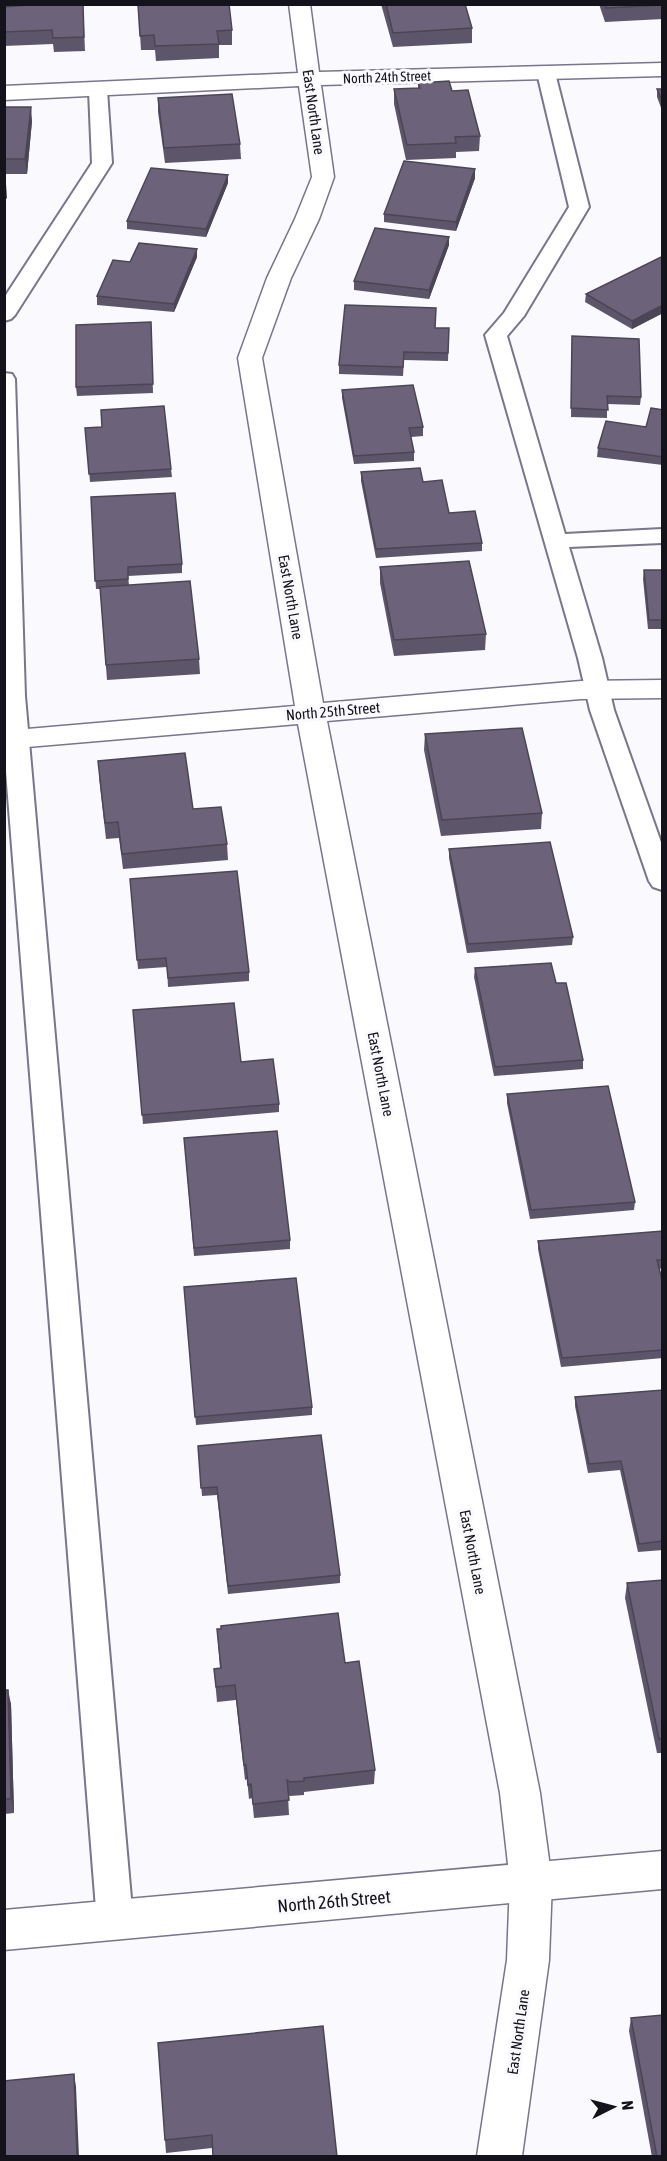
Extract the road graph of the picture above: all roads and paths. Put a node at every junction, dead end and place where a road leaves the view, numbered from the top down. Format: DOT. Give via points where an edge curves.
graph roads {
  1 [pos="299,4"];
  2 [pos="663,69"];
  3 [pos="546,73"];
  4 [pos="310,79"];
  5 [pos="98,90"];
  6 [pos="4,93"];
  7 [pos="4,315"];
  8 [pos="4,379"];
  9 [pos="663,536"];
  10 [pos="556,541"];
  11 [pos="663,689"];
  12 [pos="597,690"];
  13 [pos="311,712"];
  14 [pos="11,739"];
  15 [pos="663,881"];
  16 [pos="663,1869"];
  17 [pos="531,1882"];
  18 [pos="115,1921"];
  19 [pos="4,1930"];
  20 [pos="500,2157"];
  1 -- 4 [label="street, East North Lane"];
  2 -- 3 [label="street, North 24th Street"];
  3 -- 4 [label="street, North 24th Street"];
  3 -- 10 [label="lane" via="579,207 513,316 496,335"];
  4 -- 5 [label="street, North 24th Street"];
  4 -- 13 [label="street, East North Lane" via="323,177 279,278 250,358"];
  5 -- 6 [label="street, North 24th Street"];
  5 -- 7 [label="lane" via="102,163"];
  8 -- 14 [label="lane"];
  9 -- 10 [label="lane"];
  10 -- 12 [label="lane"];
  11 -- 12 [label="street, North 25th Street"];
  12 -- 13 [label="street, North 25th Street"];
  12 -- 15 [label="lane"];
  13 -- 14 [label="street, North 25th Street"];
  13 -- 17 [label="street, East North Lane" via="520,1793"];
  14 -- 18 [label="lane"];
  16 -- 17 [label="street, North 26th Street"];
  17 -- 18 [label="street, North 26th Street"];
  17 -- 20 [label="street, East North Lane" via="528,1960"];
  18 -- 19 [label="street, North 26th Street"];
}
